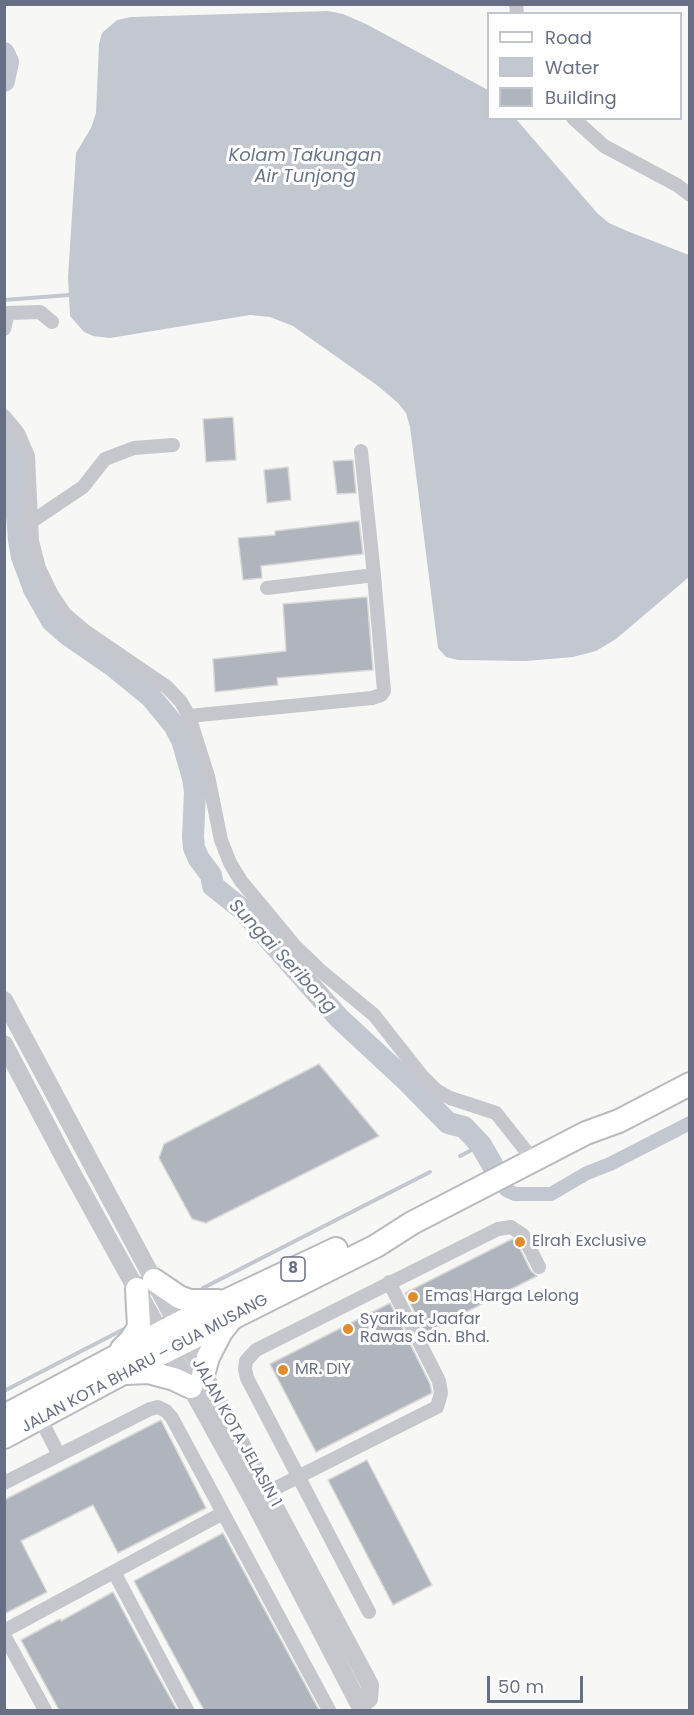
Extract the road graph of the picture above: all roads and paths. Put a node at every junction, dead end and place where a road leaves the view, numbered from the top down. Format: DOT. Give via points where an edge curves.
graph roads {
  1 [pos="575,120"];
  2 [pos="690,195"];
  3 [pos="52,322"];
  4 [pos="4,329"];
  5 [pos="4,416"];
  6 [pos="173,445"];
  7 [pos="361,451"];
  8 [pos="31,522"];
  9 [pos="374,575"];
  10 [pos="267,588"];
  11 [pos="189,716"];
  12 [pos="4,1000"];
  13 [pos="4,1044"];
  14 [pos="690,1071"];
  15 [pos="690,1084"];
  16 [pos="586,1133"];
  17 [pos="534,1161"];
  18 [pos="539,1267"];
  19 [pos="389,1282"];
  20 [pos="145,1285"];
  21 [pos="229,1309"];
  22 [pos="173,1337"];
  23 [pos="118,1365"];
  24 [pos="197,1381"];
  25 [pos="4,1416"];
  26 [pos="40,1418"];
  27 [pos="4,1437"];
  28 [pos="59,1455"];
  29 [pos="300,1476"];
  30 [pos="4,1483"];
  31 [pos="261,1496"];
  32 [pos="223,1513"];
  33 [pos="114,1572"];
  34 [pos="369,1612"];
  35 [pos="4,1633"];
  36 [pos="356,1708"];
  37 [pos="45,1710"];
  38 [pos="187,1710"];
  39 [pos="329,1710"];
  1 -- 2 [label="street" via="604,146"];
  3 -- 4 [label="street" via="39,312 8,312"];
  5 -- 8 [label="street" via="18,433 28,456"];
  6 -- 8 [label="street" via="134,448 105,459 83,487"];
  7 -- 9 [label="street"];
  8 -- 11 [label="street" via="39,568 65,614 167,687"];
  9 -- 10 [label="street"];
  9 -- 11 [label="street" via="385,686 381,695"];
  11 -- 17 [label="street" via="208,776 221,840 241,881 295,946 374,1015 436,1090 496,1113"];
  12 -- 20 [label="street"];
  13 -- 20 [label="street"];
  14 -- 16 [label="main road, JALAN KOTA BHARU – GUA MUSANG / 8"];
  15 -- 16 [label="main road, JALAN KOTA BHARU – GUA MUSANG / 8" via="619,1121"];
  16 -- 17 [label="main road, JALAN KOTA BHARU – GUA MUSANG / 8"];
  17 -- 21 [label="main road, JALAN KOTA BHARU – GUA MUSANG / 8" via="412,1223 376,1246"];
  18 -- 19 [label="street" via="523,1235 512,1227 498,1229"];
  19 -- 29 [label="street" via="439,1381 437,1407"];
  19 -- 29 [label="street" via="256,1350 246,1361 247,1378"];
  20 -- 21 [label="main road" via="190,1301"];
  20 -- 22 [label="street"];
  20 -- 23 [label="main road" via="139,1327"];
  21 -- 22 [label="main road, JALAN KOTA BHARU – GUA MUSANG / 8"];
  21 -- 24 [label="main road"];
  22 -- 23 [label="main road, JALAN KOTA BHARU – GUA MUSANG / 8"];
  22 -- 24 [label="street"];
  23 -- 24 [label="main road"];
  23 -- 25 [label="main road, JALAN KOTA BHARU – GUA MUSANG / 8"];
  23 -- 26 [label="main road, JALAN KOTA BHARU – GUA MUSANG / 8"];
  24 -- 31 [label="street"];
  26 -- 27 [label="main road, JALAN KOTA BHARU – GUA MUSANG / 8"];
  26 -- 28 [label="street"];
  28 -- 30 [label="street"];
  28 -- 32 [label="street" via="158,1407 172,1418"];
  29 -- 31 [label="street"];
  29 -- 34 [label="street"];
  31 -- 36 [label="street"];
  32 -- 33 [label="street"];
  32 -- 39 [label="street"];
  33 -- 35 [label="street"];
  33 -- 38 [label="street"];
  35 -- 37 [label="street"];
}
